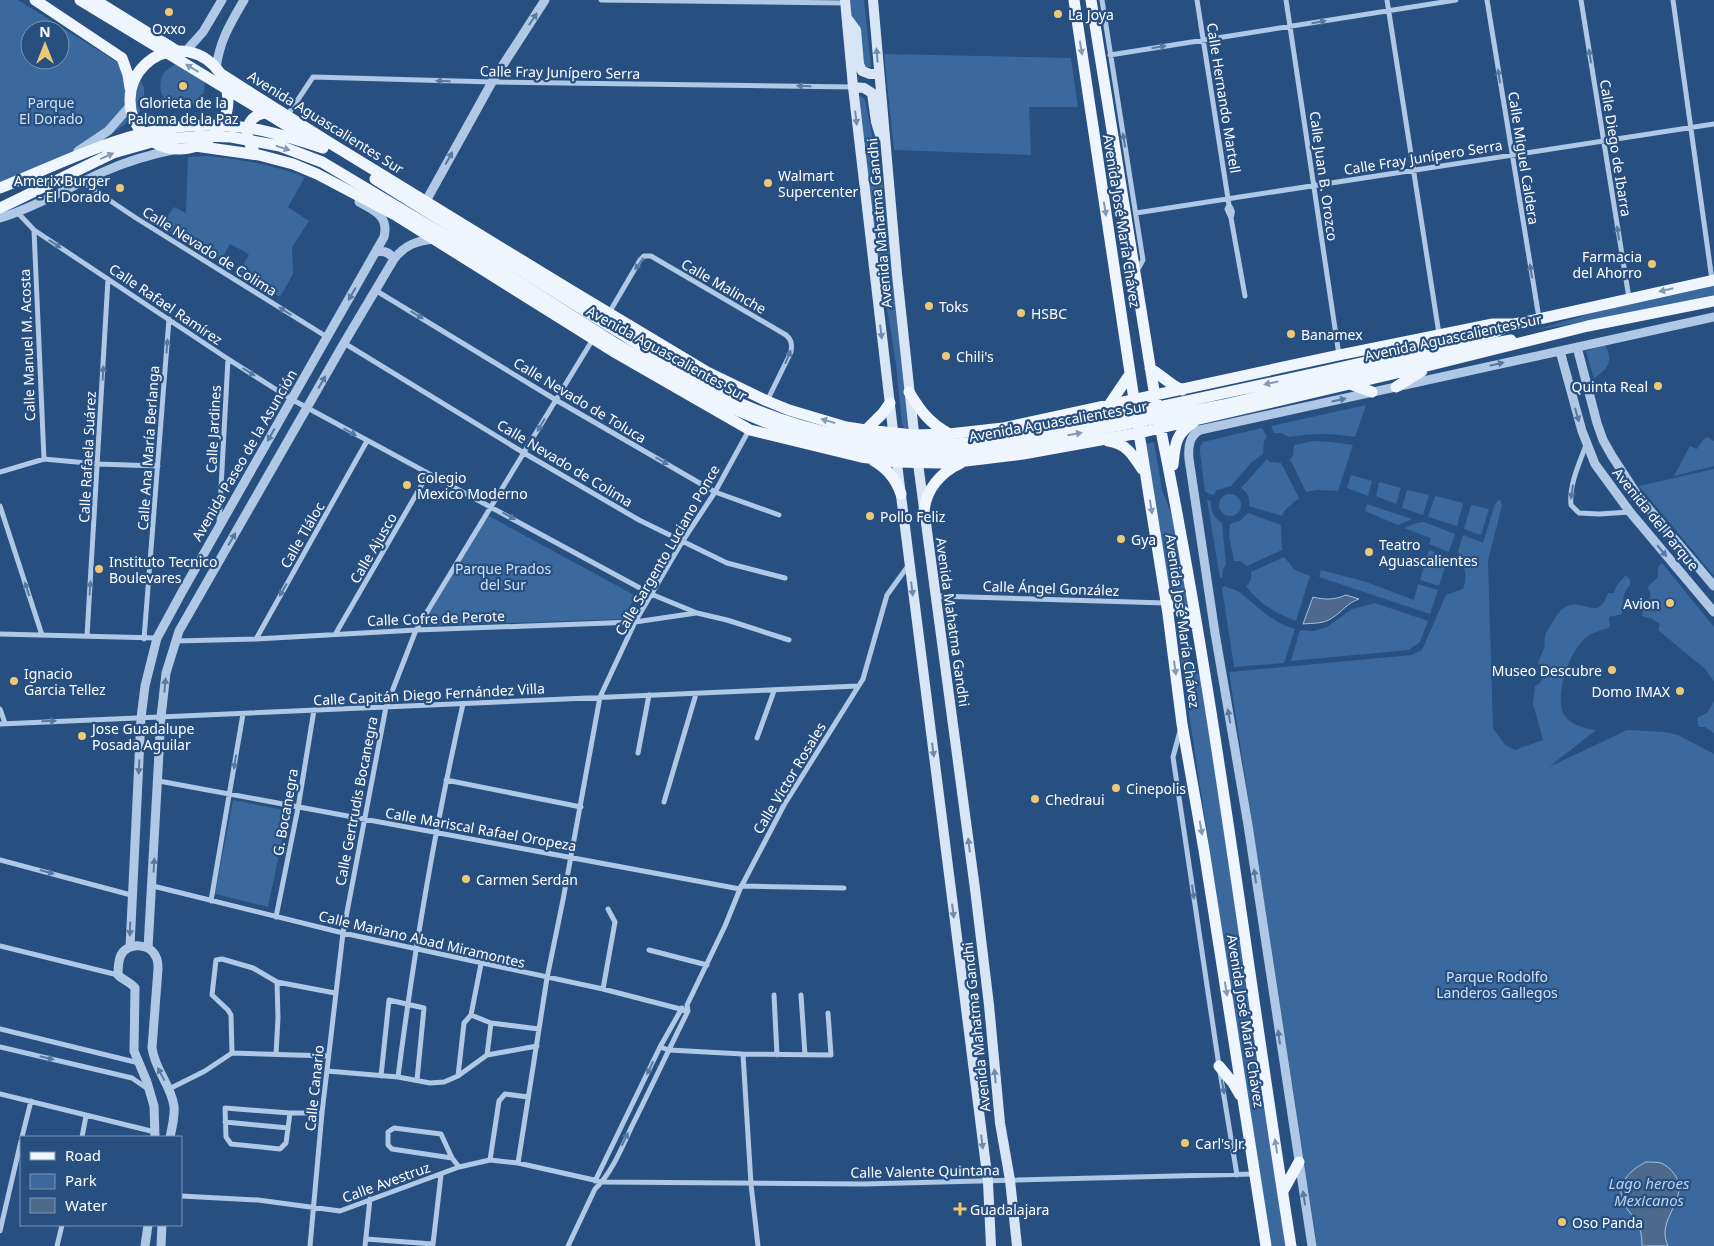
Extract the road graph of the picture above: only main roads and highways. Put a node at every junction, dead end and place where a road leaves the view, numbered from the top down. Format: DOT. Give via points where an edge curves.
graph roads {
  1 [pos="35,0"];
  2 [pos="80,0"];
  3 [pos="95,0"];
  4 [pos="873,0"];
  5 [pos="1074,0"];
  6 [pos="1091,0"];
  7 [pos="846,1"];
  8 [pos="847,18"];
  9 [pos="181,52"];
  10 [pos="218,71"];
  11 [pos="879,74"];
  12 [pos="853,87"];
  13 [pos="131,92"];
  14 [pos="286,116"];
  15 [pos="195,146"];
  16 [pos="323,148"];
  17 [pos="886,153"];
  18 [pos="259,154"];
  19 [pos="0,188"];
  20 [pos="0,208"];
  21 [pos="1713,280"];
  22 [pos="1714,301"];
  23 [pos="1514,324"];
  24 [pos="1588,326"];
  25 [pos="1431,365"];
  26 [pos="1150,368"];
  27 [pos="1265,371"];
  28 [pos="1130,374"];
  29 [pos="1350,384"];
  30 [pos="1396,387"];
  31 [pos="1182,390"];
  32 [pos="909,392"];
  33 [pos="1372,392"];
  34 [pos="1154,396"];
  35 [pos="1134,400"];
  36 [pos="890,403"];
  37 [pos="1109,406"];
  38 [pos="1256,406"];
  39 [pos="1204,424"];
  40 [pos="1161,428"];
  41 [pos="866,430"];
  42 [pos="879,431"];
  43 [pos="982,431"];
  44 [pos="893,433"];
  45 [pos="1139,433"];
  46 [pos="914,434"];
  47 [pos="949,434"];
  48 [pos="1099,440"];
  49 [pos="860,457"];
  50 [pos="876,459"];
  51 [pos="984,459"];
  52 [pos="966,461"];
  53 [pos="896,462"];
  54 [pos="918,463"];
  55 [pos="1146,474"];
  56 [pos="1172,477"];
  57 [pos="900,494"];
  58 [pos="924,510"];
  59 [pos="1166,603"];
  60 [pos="1197,632"];
  61 [pos="1219,1066"];
  62 [pos="1244,1106"];
  63 [pos="1299,1162"];
  64 [pos="1283,1191"];
  65 [pos="991,1246"];
  66 [pos="1017,1246"];
  67 [pos="1266,1246"];
  68 [pos="1291,1246"];
  1 -- 13 [label="main road, Avenida Aguascalientes Sur" via="122,58"];
  16 -- 2 [label="main road, one-way, bridge"];
  3 -- 9 [label="main road, Avenida Aguascalientes Sur"];
  11 -- 4 [label="main road, Avenida Mahatma Gandhi, one-way"];
  5 -- 28 [label="main road, Avenida José María Chávez, one-way"];
  6 -- 26 [label="main road, Avenida José María Chávez"];
  7 -- 8 [label="main road, Avenida Mahatma Gandhi"];
  8 -- 11 [label="main road" via="856,30 862,71"];
  8 -- 12 [label="main road, Avenida Mahatma Gandhi"];
  9 -- 10 [label="main road, Avenida Aguascalientes Sur" via="202,57"];
  9 -- 13 [label="main road, Avenida Aguascalientes Sur" via="158,57 142,68 134,79"];
  10 -- 14 [label="main road, Avenida Aguascalientes Sur"];
  10 -- 15 [label="main road, Avenida Aguascalientes Sur" via="228,95 225,116 214,135"];
  11 -- 17 [label="main road, Avenida Mahatma Gandhi"];
  12 -- 17 [label="main road" via="872,93 876,122"];
  12 -- 36 [label="main road, Avenida Mahatma Gandhi, one-way"];
  13 -- 15 [label="main road, Avenida Aguascalientes Sur" via="130,106 134,119 146,136 177,149"];
  14 -- 18 [label="main road" via="267,113 253,118 248,136 251,146"];
  41 -- 14 [label="main road, Avenida Aguascalientes Sur, one-way" via="789,410 714,376"];
  15 -- 18 [label="main road, Avenida Aguascalientes Sur"];
  16 -- 19 [label="main road, Avenida Aguascalientes Sur, bridge" via="248,128 179,126 110,143"];
  23 -- 16 [label="main road, Avenida Aguascalientes Sur, one-way, bridge" via="1495,332 1234,391 994,439 947,444 865,439 791,423 722,394"];
  17 -- 32 [label="main road, Avenida Mahatma Gandhi"];
  18 -- 49 [label="main road, Avenida Aguascalientes Sur" via="317,174 397,216 593,339 750,430"];
  20 -- 24 [label="main road, Avenida Aguascalientes Sur, one-way, bridge" via="113,153 159,140 231,137 280,146 322,162 616,344 727,406 774,426 817,438 865,449 906,453 966,454 1012,447 1224,406 1428,357"];
  21 -- 23 [label="main road, Avenida Aguascalientes Sur, one-way"];
  22 -- 24 [label="main road, Avenida Aguascalientes Sur"];
  23 -- 27 [label="main road, Avenida Aguascalientes Sur" via="1493,324"];
  24 -- 25 [label="main road, Avenida Aguascalientes Sur"];
  25 -- 29 [label="main road, Avenida Aguascalientes Sur"];
  25 -- 30 [label="main road"];
  26 -- 31 [label="main road"];
  26 -- 34 [label="main road, Avenida José María Chávez"];
  27 -- 31 [label="main road, Avenida Aguascalientes Sur"];
  27 -- 38 [label="main road" via="1253,378 1246,388 1249,401"];
  28 -- 35 [label="main road, Avenida José María Chávez"];
  28 -- 37 [label="main road"];
  29 -- 33 [label="main road"];
  29 -- 38 [label="main road, Avenida Aguascalientes Sur"];
  31 -- 34 [label="main road, Avenida Aguascalientes Sur"];
  32 -- 46 [label="main road, Avenida Mahatma Gandhi"];
  32 -- 47 [label="main road" via="928,419"];
  34 -- 35 [label="main road, Avenida Aguascalientes Sur"];
  34 -- 40 [label="main road, Avenida José María Chávez"];
  35 -- 37 [label="main road, Avenida Aguascalientes Sur"];
  35 -- 45 [label="main road, Avenida José María Chávez"];
  36 -- 41 [label="main road"];
  36 -- 44 [label="main road, Avenida Mahatma Gandhi"];
  37 -- 43 [label="main road, Avenida Aguascalientes Sur"];
  38 -- 39 [label="main road, Avenida Aguascalientes Sur"];
  39 -- 40 [label="main road, Avenida Aguascalientes Sur"];
  39 -- 56 [label="main road" via="1188,426 1177,439"];
  40 -- 45 [label="main road, Avenida Aguascalientes Sur"];
  40 -- 56 [label="main road, Avenida José María Chávez"];
  41 -- 42 [label="main road, Avenida Aguascalientes Sur"];
  42 -- 44 [label="main road, Avenida Aguascalientes Sur"];
  42 -- 50 [label="main road" via="886,445 884,454"];
  43 -- 47 [label="main road, Avenida Aguascalientes Sur"];
  43 -- 51 [label="main road" via="974,437 972,447 977,456"];
  44 -- 46 [label="main road, Avenida Aguascalientes Sur"];
  44 -- 53 [label="main road, Avenida Mahatma Gandhi"];
  45 -- 48 [label="main road, Avenida Aguascalientes Sur"];
  45 -- 55 [label="main road, Avenida José María Chávez"];
  46 -- 47 [label="main road, Avenida Aguascalientes Sur"];
  46 -- 54 [label="main road, Avenida Mahatma Gandhi"];
  48 -- 51 [label="main road, Avenida Aguascalientes Sur"];
  48 -- 55 [label="main road" via="1125,446"];
  49 -- 50 [label="main road, Avenida Aguascalientes Sur"];
  49 -- 57 [label="main road" via="875,461 887,470 896,481"];
  50 -- 53 [label="main road, Avenida Aguascalientes Sur"];
  51 -- 52 [label="main road, Avenida Aguascalientes Sur"];
  52 -- 54 [label="main road, Avenida Aguascalientes Sur"];
  52 -- 58 [label="main road" via="950,468 938,479 926,498"];
  53 -- 54 [label="main road, Avenida Aguascalientes Sur"];
  53 -- 57 [label="main road, Avenida Mahatma Gandhi"];
  54 -- 58 [label="main road, Avenida Mahatma Gandhi"];
  55 -- 59 [label="main road, Avenida José María Chávez, one-way"];
  56 -- 60 [label="main road, Avenida José María Chávez"];
  57 -- 65 [label="main road, Avenida Mahatma Gandhi, one-way" via="988,1182"];
  66 -- 58 [label="main road, Avenida Mahatma Gandhi, one-way" via="1000,1123 988,996"];
  59 -- 60 [label="main road" via="1186,612"];
  59 -- 62 [label="main road, Avenida José María Chávez, one-way" via="1182,724"];
  64 -- 60 [label="main road, Avenida José María Chávez, one-way"];
  61 -- 62 [label="main road" via="1233,1083"];
  62 -- 67 [label="main road, Avenida José María Chávez"];
  63 -- 64 [label="main road"];
  64 -- 68 [label="main road, Avenida José María Chávez"];
}
